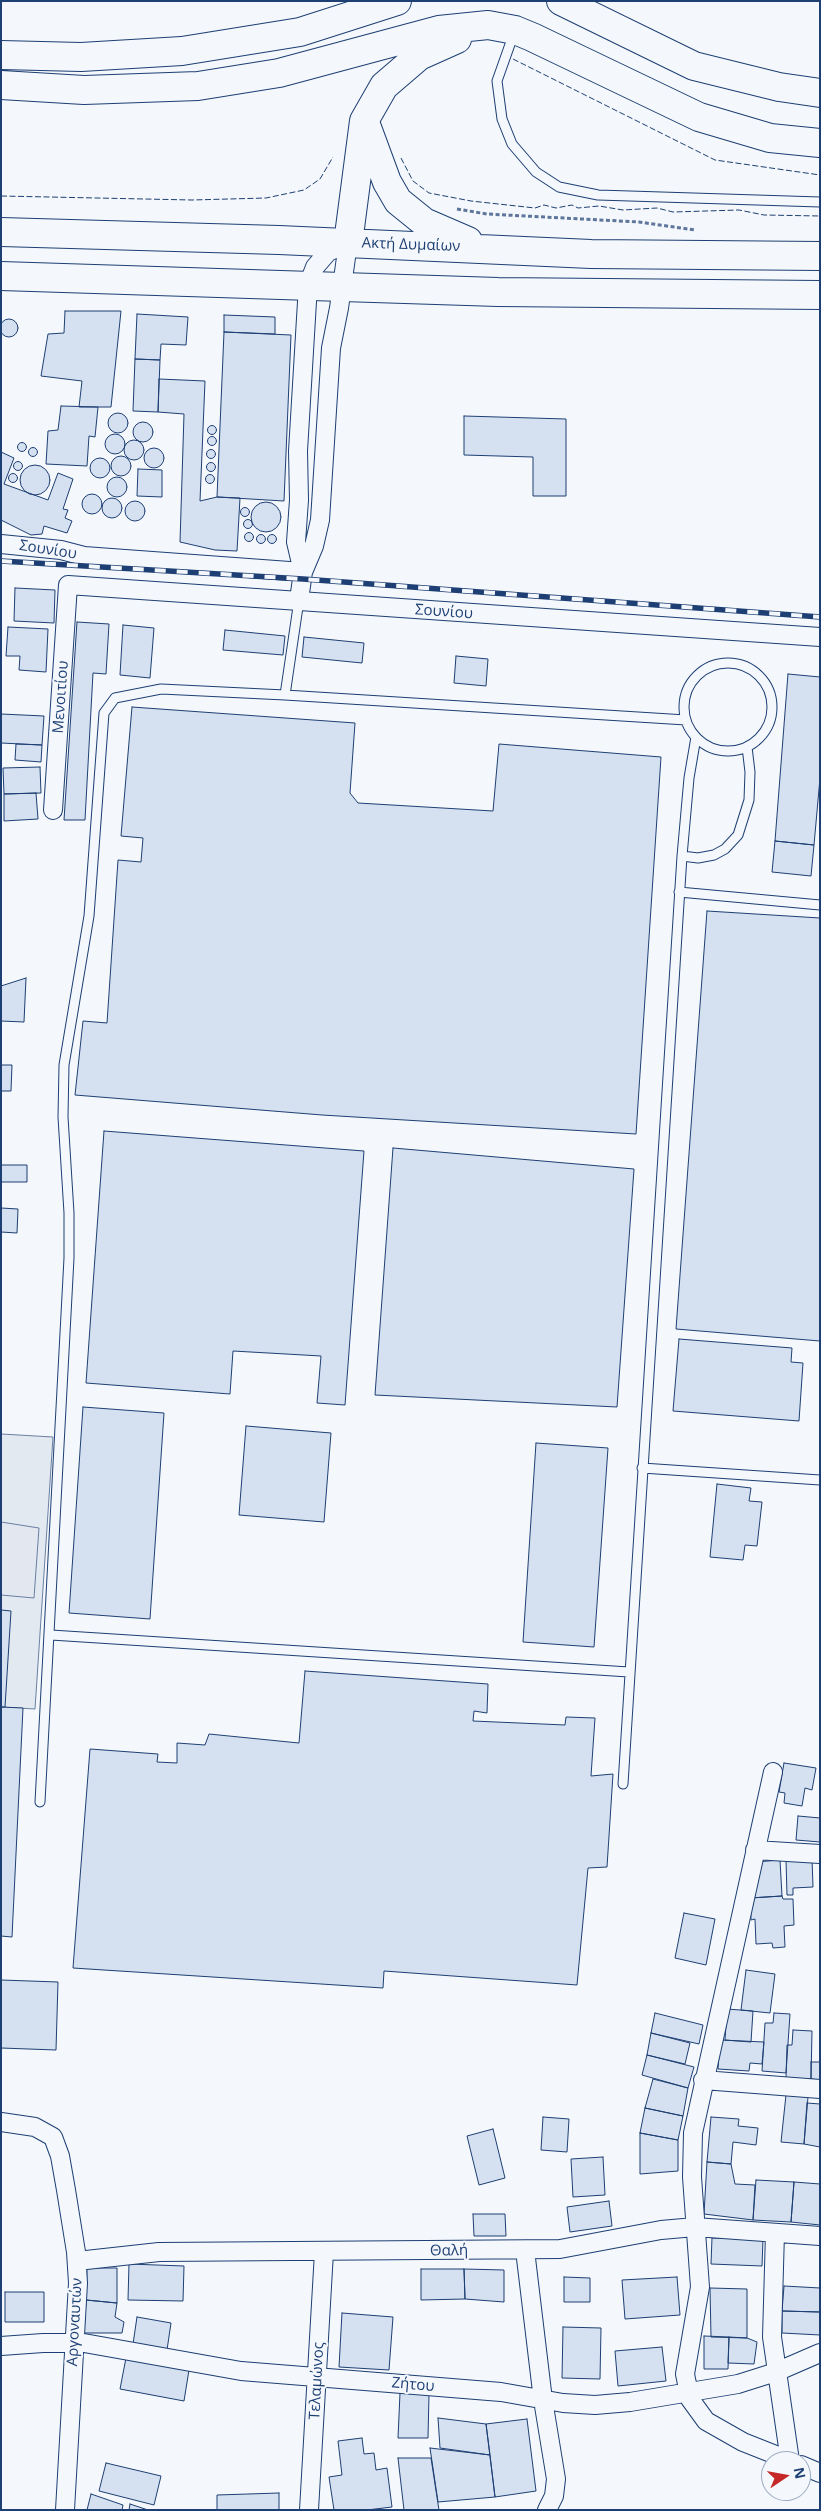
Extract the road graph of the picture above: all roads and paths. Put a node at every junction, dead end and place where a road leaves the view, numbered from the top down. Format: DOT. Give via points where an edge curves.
graph roads {
  1 [pos="397,1"];
  2 [pos="562,1"];
  3 [pos="488,25"];
  4 [pos="515,30"];
  5 [pos="1,55"];
  6 [pos="1,85"];
  7 [pos="820,93"];
  8 [pos="364,121"];
  9 [pos="820,143"];
  10 [pos="820,202"];
  11 [pos="450,207"];
  12 [pos="1,232"];
  13 [pos="702,232"];
  14 [pos="348,243"];
  15 [pos="480,247"];
  16 [pos="820,256"];
  17 [pos="1,276"];
  18 [pos="308,286"];
  19 [pos="342,287"];
  20 [pos="820,295"];
  21 [pos="298,450"];
  22 [pos="324,452"];
  23 [pos="1,544"];
  24 [pos="303,572"];
  25 [pos="68,585"];
  26 [pos="299,600"];
  27 [pos="820,637"];
  28 [pos="285,695"];
  29 [pos="686,720"];
  30 [pos="696,737"];
  31 [pos="747,747"];
  32 [pos="54,810"];
  33 [pos="682,856"];
  34 [pos="679,892"];
  35 [pos="820,905"];
  36 [pos="642,1468"];
  37 [pos="820,1480"];
  38 [pos="51,1635"];
  39 [pos="629,1672"];
  40 [pos="773,1772"];
  41 [pos="623,1784"];
  42 [pos="40,1802"];
  43 [pos="755,1850"];
  44 [pos="820,1854"];
  45 [pos="703,2080"];
  46 [pos="820,2090"];
  47 [pos="1,2122"];
  48 [pos="695,2227"];
  49 [pos="775,2233"];
  50 [pos="820,2236"];
  51 [pos="525,2250"];
  52 [pos="324,2252"];
  53 [pos="77,2261"];
  54 [pos="75,2342"];
  55 [pos="1,2346"];
  56 [pos="820,2353"];
  57 [pos="776,2372"];
  58 [pos="318,2378"];
  59 [pos="688,2393"];
  60 [pos="543,2400"];
  61 [pos="766,2451"];
  62 [pos="790,2451"];
  63 [pos="65,2510"];
  64 [pos="309,2510"];
  65 [pos="547,2510"];
  1 -- 5 [label="main road" via="300,32 182,51 81,57"];
  2 -- 7 [label="main road" via="694,66 779,87"];
  3 -- 4 [label="main road"];
  3 -- 6 [label="main road" via="439,30 279,73 198,86 84,90"];
  3 -- 8 [label="main road" via="419,56 384,86"];
  4 -- 9 [label="main road" via="699,117 770,138"];
  4 -- 10 [label="lane" via="497,81 502,119 512,144 536,172 559,187 598,194"];
  8 -- 14 [label="main road"];
  8 -- 15 [label="main road" via="386,182 398,201 424,222"];
  11 -- 13 [label="path" via="488,214 639,222"];
  12 -- 14 [label="main road, Ακτή Δυμαίων"];
  14 -- 15 [label="main road, Ακτή Δυμαίων"];
  14 -- 18 [label="street" via="328,252 315,267"];
  14 -- 19 [label="street"];
  15 -- 16 [label="main road, Ακτή Δυμαίων" via="677,256"];
  17 -- 18 [label="main road"];
  18 -- 19 [label="main road"];
  18 -- 21 [label="street"];
  19 -- 20 [label="main road" via="633,295"];
  19 -- 22 [label="street" via="331,348"];
  21 -- 22 [label="street"];
  21 -- 24 [label="street" via="296,542"];
  22 -- 24 [label="street" via="320,520"];
  23 -- 24 [label="street, Σουνίου" via="61,550 84,556"];
  24 -- 26 [label="street"];
  25 -- 26 [label="street, Σουνίου"];
  25 -- 32 [label="street, Μενοιτίου"];
  26 -- 27 [label="street, Σουνίου"];
  26 -- 28 [label="lane"];
  28 -- 29 [label="lane"];
  28 -- 38 [label="lane" via="161,689 115,698 104,713 89,916 64,1065 69,1258"];
  29 -- 30 [label="lane"];
  29 -- 31 [label="lane" via="687,690 699,673 722,663 747,666 768,686 773,706 766,730"];
  30 -- 31 [label="lane" via="715,749"];
  30 -- 33 [label="lane"];
  31 -- 33 [label="lane" via="749,800 738,835 714,855"];
  33 -- 34 [label="lane"];
  34 -- 35 [label="lane"];
  34 -- 36 [label="lane"];
  36 -- 37 [label="lane"];
  36 -- 39 [label="lane"];
  38 -- 39 [label="lane"];
  38 -- 42 [label="lane"];
  39 -- 41 [label="lane"];
  40 -- 43 [label="street"];
  43 -- 44 [label="street"];
  43 -- 45 [label="street"];
  45 -- 46 [label="street"];
  45 -- 48 [label="street" via="692,2149"];
  47 -- 53 [label="street, Αργοναυτών" via="35,2127 52,2138 62,2164"];
  48 -- 49 [label="street, Θαλή"];
  48 -- 51 [label="street, Θαλή" via="661,2230 569,2249"];
  48 -- 59 [label="street" via="700,2287 684,2374"];
  49 -- 50 [label="street, Θαλή"];
  49 -- 57 [label="street" via="772,2337"];
  51 -- 52 [label="street, Θαλή"];
  51 -- 60 [label="street"];
  52 -- 53 [label="street, Θαλή" via="159,2252"];
  52 -- 58 [label="street, Τελαμώνος"];
  53 -- 54 [label="street, Αργοναυτών"];
  54 -- 55 [label="street, Ζήτου"];
  54 -- 58 [label="street, Ζήτου" via="241,2371"];
  54 -- 63 [label="street, Αργοναυτών"];
  56 -- 57 [label="street, Ζήτου"];
  57 -- 59 [label="street, Ζήτου" via="738,2384"];
  57 -- 62 [label="street"];
  58 -- 60 [label="street, Ζήτου" via="501,2392"];
  58 -- 64 [label="street, Τελαμώνος"];
  59 -- 60 [label="street, Ζήτου" via="608,2404"];
  59 -- 61 [label="street" via="698,2412 710,2424"];
  60 -- 65 [label="street" via="556,2479 554,2496"];
}
